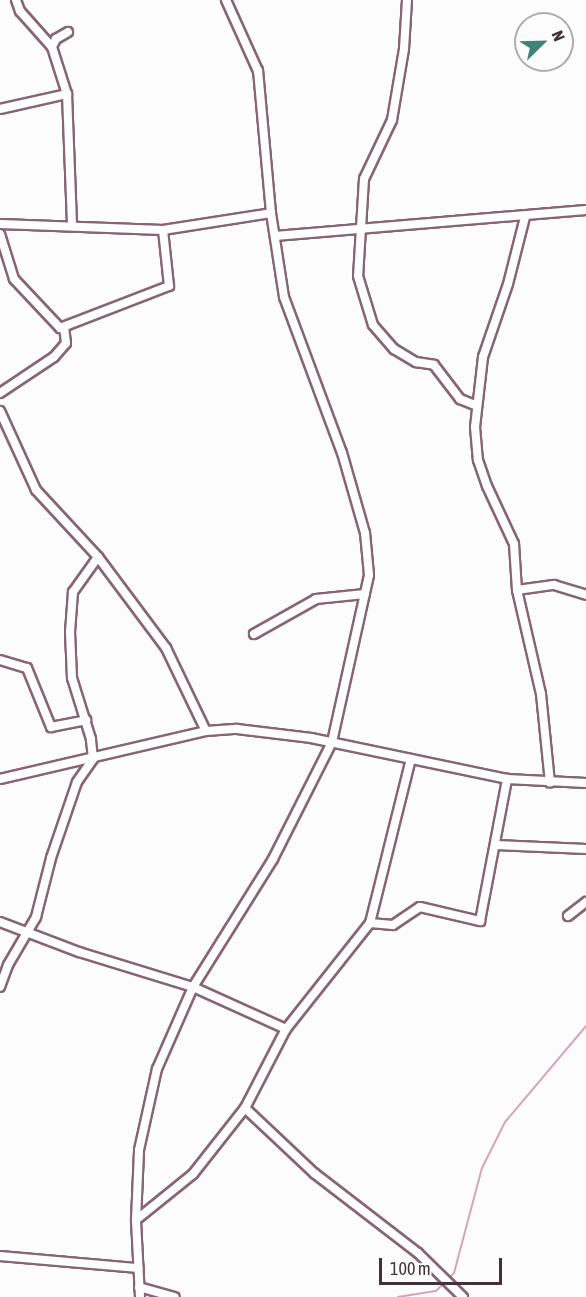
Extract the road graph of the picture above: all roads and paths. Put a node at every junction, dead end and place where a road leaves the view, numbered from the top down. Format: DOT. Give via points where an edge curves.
graph roads {
  1 [pos="16,0"];
  2 [pos="226,0"];
  3 [pos="407,0"];
  4 [pos="68,32"];
  5 [pos="52,47"];
  6 [pos="67,94"];
  7 [pos="0,109"];
  8 [pos="586,210"];
  9 [pos="271,213"];
  10 [pos="525,217"];
  11 [pos="0,224"];
  12 [pos="72,226"];
  13 [pos="163,230"];
  14 [pos="362,231"];
  15 [pos="0,234"];
  16 [pos="275,236"];
  17 [pos="64,327"];
  18 [pos="0,393"];
  19 [pos="475,405"];
  20 [pos="0,411"];
  21 [pos="98,557"];
  22 [pos="517,590"];
  23 [pos="364,594"];
  24 [pos="586,595"];
  25 [pos="254,634"];
  26 [pos="0,660"];
  27 [pos="86,720"];
  28 [pos="206,730"];
  29 [pos="332,742"];
  30 [pos="93,759"];
  31 [pos="411,759"];
  32 [pos="0,779"];
  33 [pos="507,779"];
  34 [pos="550,783"];
  35 [pos="586,783"];
  36 [pos="496,845"];
  37 [pos="586,849"];
  38 [pos="586,902"];
  39 [pos="568,916"];
  40 [pos="0,922"];
  41 [pos="370,923"];
  42 [pos="28,934"];
  43 [pos="0,987"];
  44 [pos="193,987"];
  45 [pos="286,1029"];
  46 [pos="245,1108"];
  47 [pos="136,1220"];
  48 [pos="0,1256"];
  49 [pos="138,1268"];
  50 [pos="139,1287"];
  51 [pos="140,1297"];
  52 [pos="175,1297"];
  53 [pos="463,1297"];
  1 -- 5 [label="street" via="20,11"];
  2 -- 9 [label="street" via="258,71"];
  3 -- 14 [label="street" via="404,49 392,120 364,179"];
  4 -- 5 [label="street" via="56,39"];
  5 -- 6 [label="street"];
  6 -- 7 [label="street"];
  6 -- 12 [label="street"];
  8 -- 10 [label="street"];
  9 -- 13 [label="street"];
  9 -- 16 [label="street"];
  10 -- 14 [label="street"];
  10 -- 19 [label="street" via="511,276 483,357"];
  11 -- 12 [label="street"];
  12 -- 13 [label="street"];
  13 -- 17 [label="street" via="169,286"];
  14 -- 16 [label="street"];
  14 -- 19 [label="street" via="358,276 373,325 394,349 417,362 434,365 460,399"];
  15 -- 17 [label="street" via="14,279 60,328"];
  16 -- 23 [label="street" via="290,319 331,417 364,532 369,565"];
  17 -- 18 [label="street" via="66,343 54,357"];
  19 -- 22 [label="street" via="478,460 514,544"];
  20 -- 21 [label="street" via="36,490"];
  21 -- 27 [label="street" via="74,592 70,632 72,678"];
  21 -- 28 [label="street" via="166,648"];
  22 -- 24 [label="street" via="554,585"];
  22 -- 34 [label="street" via="541,694"];
  23 -- 25 [label="street" via="316,599"];
  23 -- 29 [label="street"];
  26 -- 27 [label="street" via="27,668 51,727"];
  27 -- 30 [label="street"];
  28 -- 29 [label="street" via="267,731"];
  28 -- 30 [label="street"];
  29 -- 31 [label="street"];
  29 -- 44 [label="street" via="273,859"];
  30 -- 32 [label="street"];
  30 -- 42 [label="street" via="77,782"];
  31 -- 33 [label="street"];
  31 -- 41 [label="street"];
  33 -- 34 [label="street"];
  33 -- 36 [label="street"];
  34 -- 35 [label="street"];
  36 -- 37 [label="street"];
  36 -- 41 [label="street" via="480,921 420,907 388,926"];
  38 -- 39 [label="street"];
  40 -- 42 [label="street"];
  41 -- 45 [label="street"];
  42 -- 43 [label="street" via="8,965"];
  42 -- 44 [label="street"];
  44 -- 45 [label="street"];
  44 -- 47 [label="street" via="170,1037 147,1107 139,1150"];
  45 -- 46 [label="street"];
  46 -- 47 [label="street" via="193,1174"];
  46 -- 53 [label="street" via="314,1173"];
  47 -- 49 [label="street"];
  48 -- 49 [label="street"];
  49 -- 50 [label="street"];
  50 -- 51 [label="street"];
  50 -- 52 [label="street"];
}
